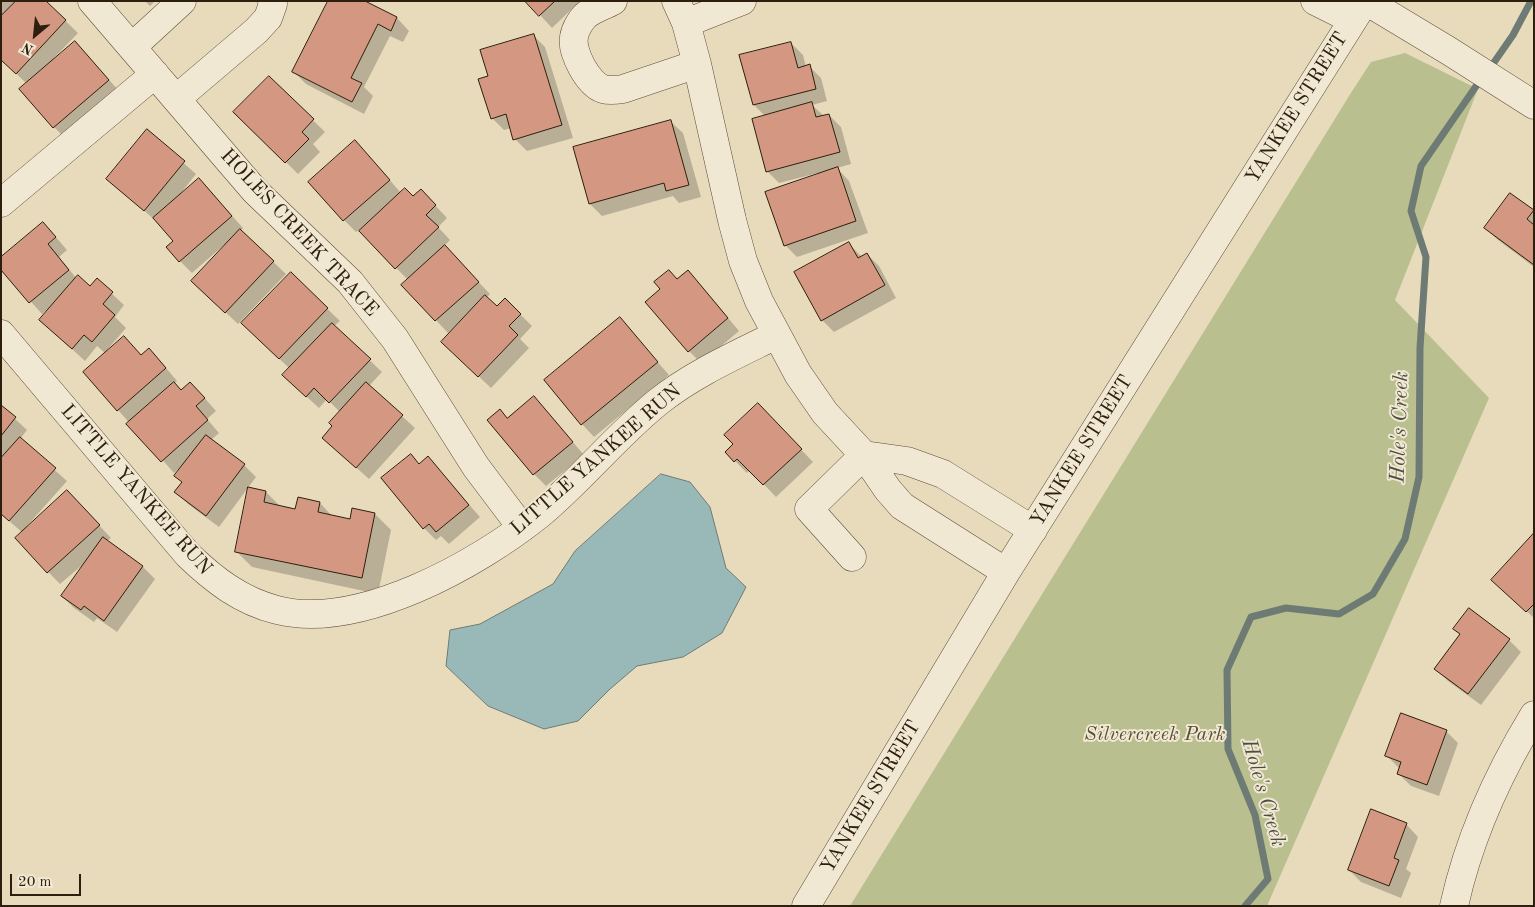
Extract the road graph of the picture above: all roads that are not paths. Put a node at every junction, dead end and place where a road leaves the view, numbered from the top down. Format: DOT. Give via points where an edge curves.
graph roads {
  1 [pos="92,1"];
  2 [pos="182,1"];
  3 [pos="272,1"];
  4 [pos="613,1"];
  5 [pos="742,1"];
  6 [pos="1315,1"];
  7 [pos="1361,8"];
  8 [pos="681,12"];
  9 [pos="132,47"];
  10 [pos="697,64"];
  11 [pos="155,74"];
  12 [pos="176,99"];
  13 [pos="1534,105"];
  14 [pos="1,204"];
  15 [pos="1,334"];
  16 [pos="776,335"];
  17 [pos="864,455"];
  18 [pos="522,528"];
  19 [pos="1032,530"];
  20 [pos="852,557"];
  21 [pos="1006,572"];
  22 [pos="1534,715"];
  23 [pos="806,906"];
  24 [pos="1454,906"];
  1 -- 9 [label="street, HOLES CREEK TRACE"];
  2 -- 9 [label="street"];
  3 -- 12 [label="street" via="268,18 256,31"];
  4 -- 10 [label="street" via="584,17 574,36 574,47 592,83 610,90 623,89"];
  5 -- 8 [label="street"];
  6 -- 7 [label="street"];
  7 -- 13 [label="street" via="1458,56"];
  7 -- 19 [label="street, YANKEE STREET"];
  8 -- 10 [label="street"];
  9 -- 11 [label="street, HOLES CREEK TRACE"];
  10 -- 16 [label="street" via="743,260"];
  11 -- 12 [label="street, HOLES CREEK TRACE"];
  11 -- 14 [label="street"];
  12 -- 18 [label="street, HOLES CREEK TRACE" via="255,191 350,282 395,339 476,467"];
  15 -- 18 [label="street, LITTLE YANKEE RUN" via="188,555 229,590 252,602 308,614 348,610 416,589 456,570"];
  16 -- 17 [label="street" via="825,413"];
  16 -- 18 [label="street, LITTLE YANKEE RUN" via="688,380 660,401"];
  17 -- 19 [label="street" via="908,461 943,474"];
  17 -- 20 [label="street" via="810,509"];
  17 -- 21 [label="street" via="902,506"];
  19 -- 21 [label="street, YANKEE STREET"];
  21 -- 23 [label="street, YANKEE STREET"];
  22 -- 24 [label="street" via="1517,742 1475,834"];
}
